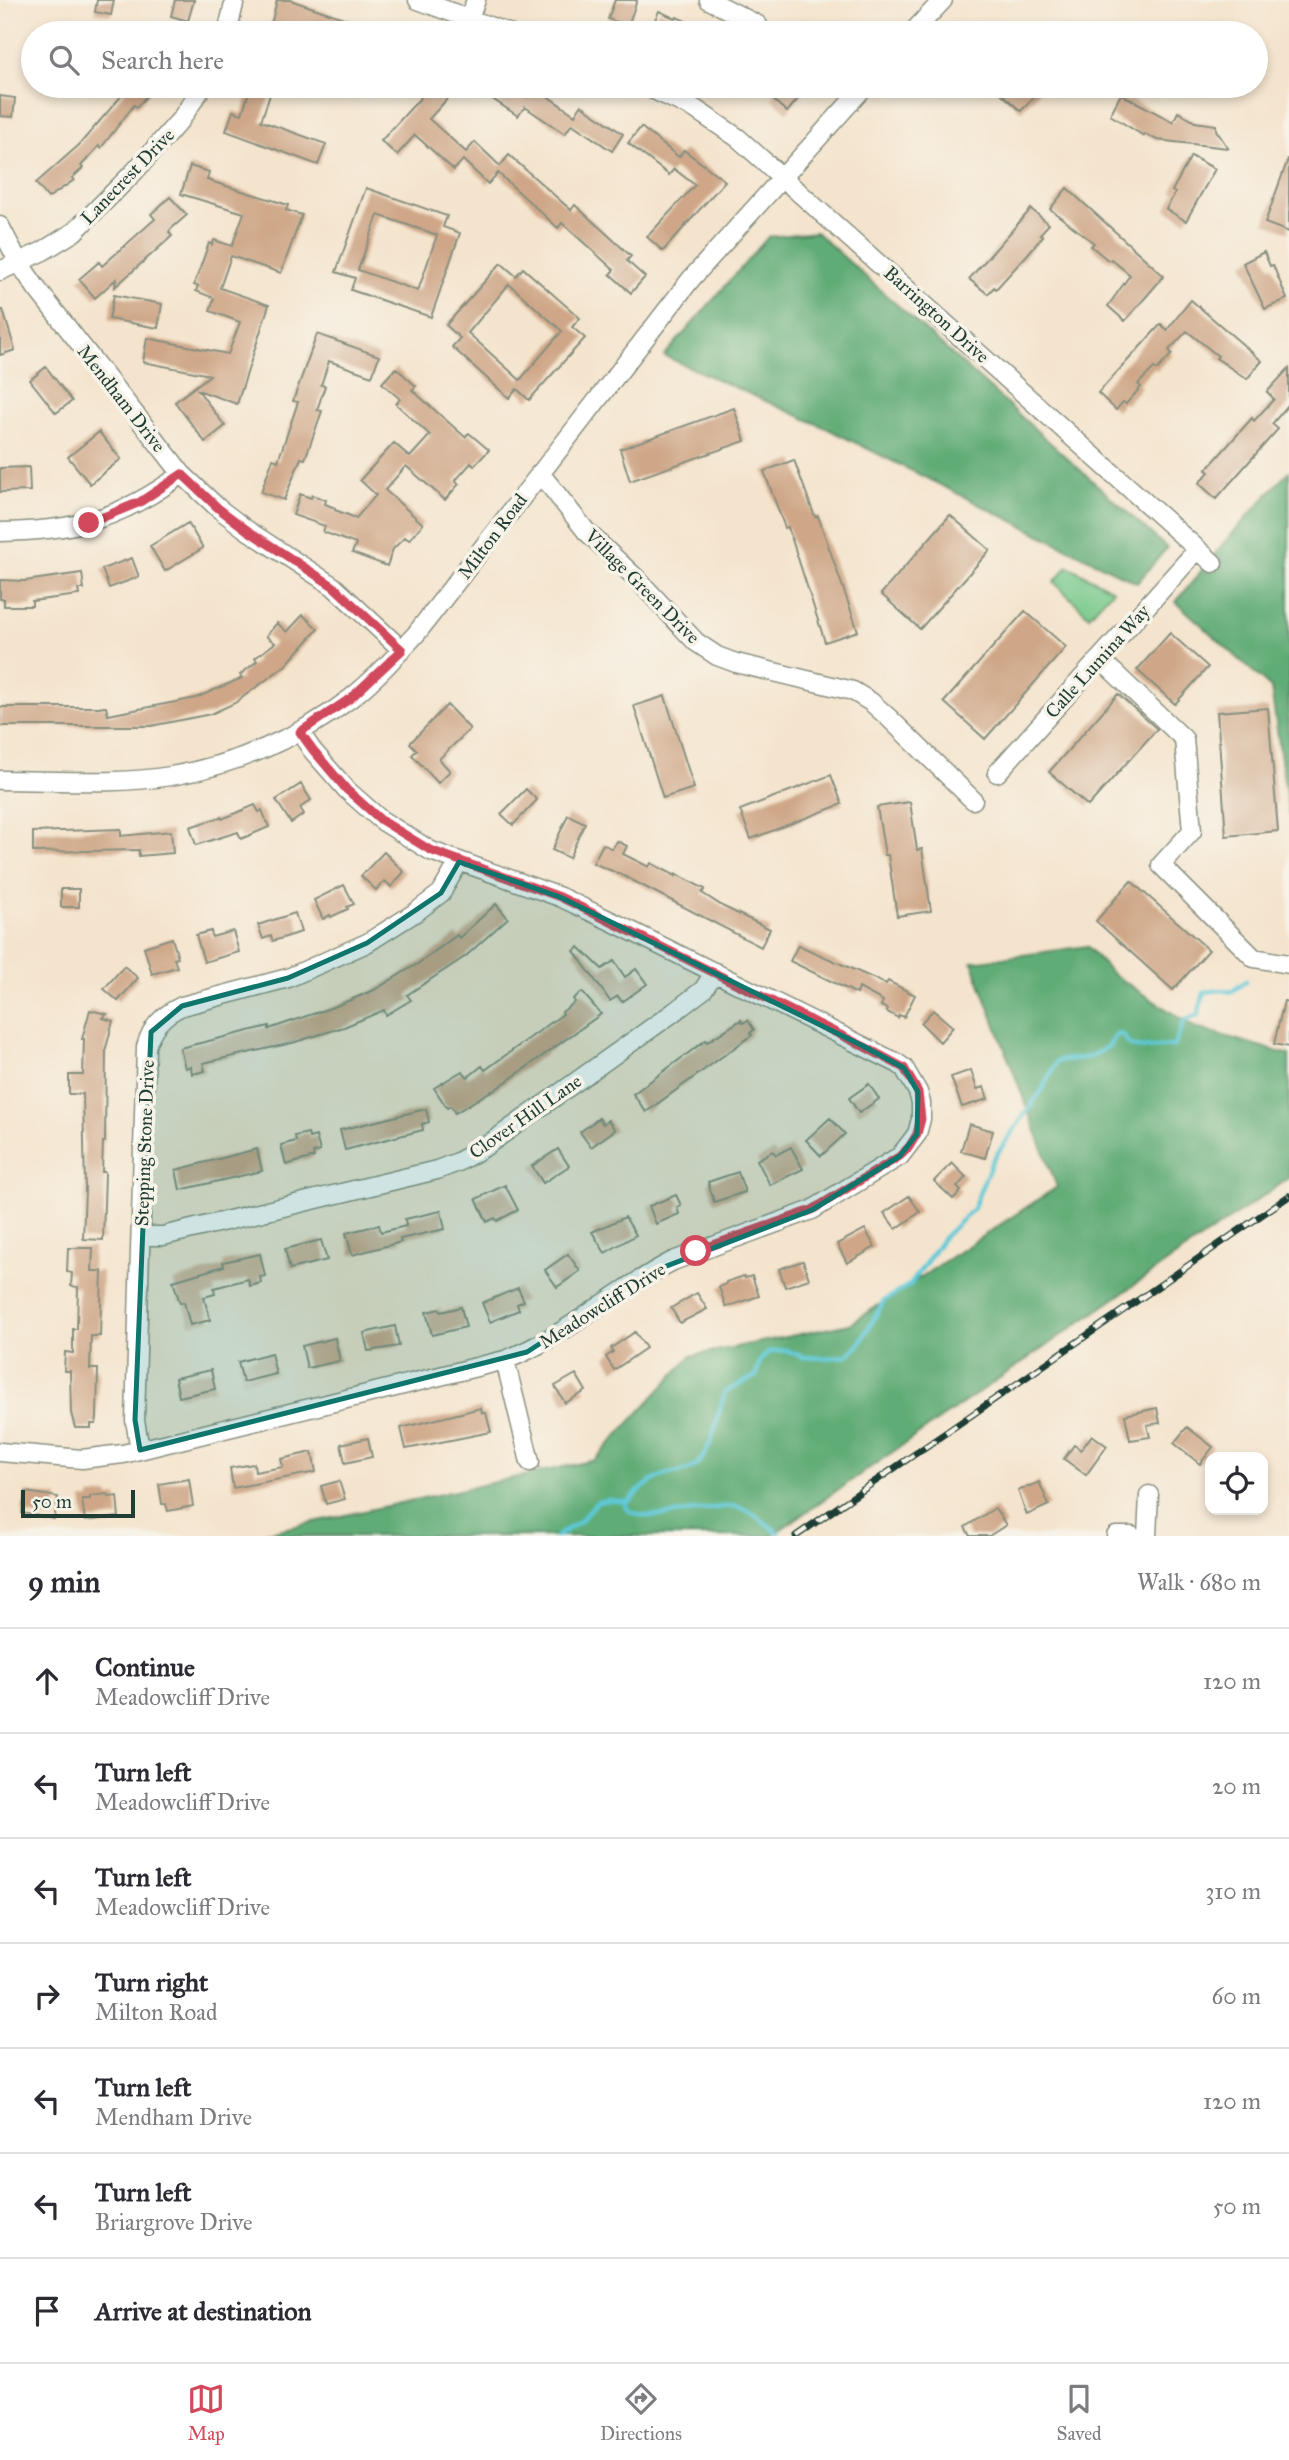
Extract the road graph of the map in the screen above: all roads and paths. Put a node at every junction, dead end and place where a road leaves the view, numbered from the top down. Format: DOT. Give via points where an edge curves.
graph roads {
  1 [pos="235,0"];
  2 [pos="418,0"];
  3 [pos="476,0"];
  4 [pos="709,0"];
  5 [pos="943,0"];
  6 [pos="469,19"];
  7 [pos="230,21"];
  8 [pos="475,21"];
  9 [pos="750,21"];
  10 [pos="923,21"];
  11 [pos="195,98"];
  12 [pos="671,98"];
  13 [pos="854,98"];
  14 [pos="783,177"];
  15 [pos="0,226"];
  16 [pos="18,261"];
  17 [pos="0,271"];
  18 [pos="540,473"];
  19 [pos="182,474"];
  20 [pos="0,532"];
  21 [pos="1198,550"];
  22 [pos="1213,563"];
  23 [pos="402,650"];
  24 [pos="1100,659"];
  25 [pos="300,732"];
  26 [pos="997,773"];
  27 [pos="0,780"];
  28 [pos="972,800"];
  29 [pos="459,862"];
  30 [pos="1289,964"];
  31 [pos="715,972"];
  32 [pos="141,1237"];
  33 [pos="505,1360"];
  34 [pos="139,1450"];
  35 [pos="0,1452"];
  36 [pos="530,1462"];
  37 [pos="1149,1495"];
  38 [pos="1116,1536"];
  39 [pos="1132,1536"];
  40 [pos="1147,1536"];
  1 -- 7 [label="street"];
  2 -- 6 [label="street"];
  3 -- 6 [label="street"];
  4 -- 9 [label="street"];
  5 -- 10 [label="street"];
  6 -- 8 [label="street"];
  11 -- 16 [label="street, Lanecrest Drive" via="181,119 74,232"];
  12 -- 14 [label="street, Barrington Drive" via="718,123"];
  13 -- 14 [label="street, Milton Road"];
  14 -- 18 [label="street, Milton Road" via="691,279"];
  14 -- 21 [label="street, Barrington Drive"];
  15 -- 16 [label="street, Mendham Drive"];
  16 -- 17 [label="street, Lanecrest Drive"];
  16 -- 19 [label="street, Mendham Drive"];
  18 -- 23 [label="street, Milton Road"];
  18 -- 28 [label="street, Village Green Drive" via="586,531 696,642 736,663 853,691 889,718"];
  19 -- 20 [label="street" via="140,502 89,523"];
  19 -- 23 [label="street, Mendham Drive" via="247,530 333,586"];
  21 -- 22 [label="street, Barrington Drive"];
  21 -- 24 [label="street, Calle Lumina Way"];
  23 -- 25 [label="street, Milton Road" via="351,698"];
  24 -- 26 [label="street, Calle Lumina Way"];
  24 -- 30 [label="street" via="1184,739 1192,831 1161,865 1254,958"];
  25 -- 27 [label="street, Milton Road" via="236,759 173,775"];
  25 -- 29 [label="street, Meadowcliff Drive" via="347,790 381,820"];
  29 -- 31 [label="street, Meadowcliff Drive" via="560,897"];
  29 -- 32 [label="street, Stepping Stone Drive" via="441,893 367,943 288,978 171,1010 160,1020 146,1047"];
  31 -- 32 [label="street, Clover Hill Lane" via="703,990 674,1012 458,1162 163,1236"];
  31 -- 33 [label="street, Meadowcliff Drive" via="904,1068 921,1104 917,1134 900,1156 812,1210 673,1261 538,1346"];
  32 -- 34 [label="street, Stepping Stone Drive" via="135,1420"];
  33 -- 34 [label="street, Meadowcliff Drive"];
  33 -- 36 [label="street"];
  34 -- 35 [label="street, Meadowcliff Drive" via="82,1459"];
  37 -- 40 [label="street"];
  38 -- 39 [label="street"];
}
